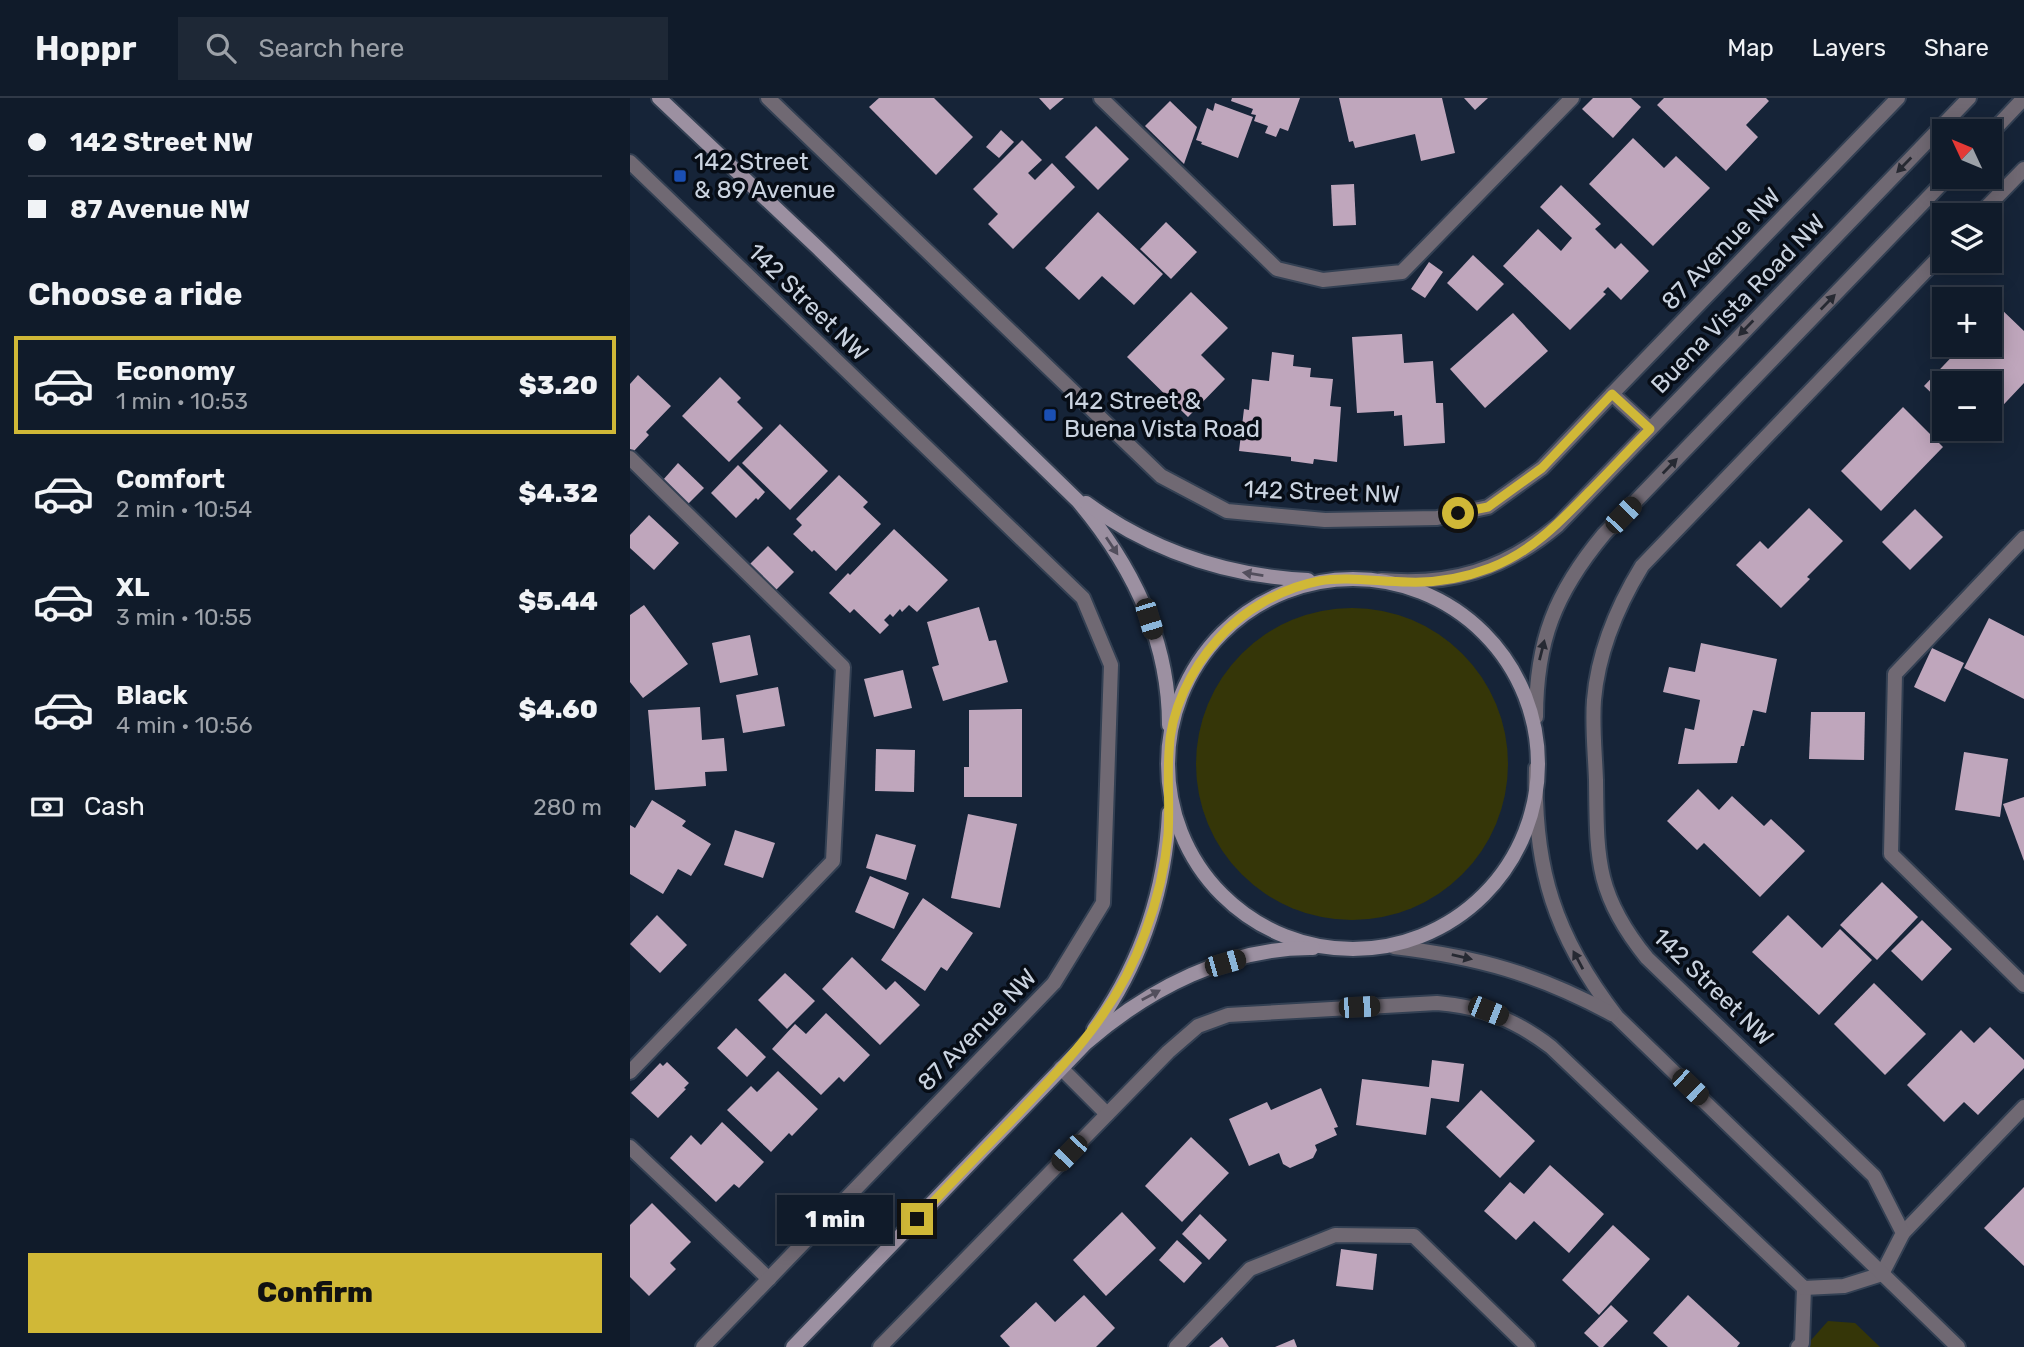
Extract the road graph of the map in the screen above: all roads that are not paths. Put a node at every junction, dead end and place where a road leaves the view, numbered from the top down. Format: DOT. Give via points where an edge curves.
graph roads {
  1 [pos="659,98"];
  2 [pos="768,98"];
  3 [pos="1101,98"];
  4 [pos="1572,98"];
  5 [pos="1898,98"];
  6 [pos="1969,98"];
  7 [pos="2024,98"];
  8 [pos="2002,121"];
  9 [pos="630,162"];
  10 [pos="2024,169"];
  11 [pos="1936,189"];
  12 [pos="1991,203"];
  13 [pos="1932,264"];
  14 [pos="1612,394"];
  15 [pos="1650,429"];
  16 [pos="630,458"];
  17 [pos="1052,476"];
  18 [pos="2024,538"];
  19 [pos="1321,580"];
  20 [pos="1381,580"];
  21 [pos="1111,665"];
  22 [pos="1536,717"];
  23 [pos="1169,749"];
  24 [pos="1536,768"];
  25 [pos="1170,805"];
  26 [pos="1394,947"];
  27 [pos="1341,948"];
  28 [pos="2024,985"];
  29 [pos="1617,1017"];
  30 [pos="1061,1068"];
  31 [pos="630,1072"];
  32 [pos="2024,1107"];
  33 [pos="1107,1114"];
  34 [pos="630,1147"];
  35 [pos="1903,1233"];
  36 [pos="1882,1274"];
  37 [pos="769,1279"];
  38 [pos="1804,1288"];
  39 [pos="703,1347"];
  40 [pos="793,1347"];
  41 [pos="880,1347"];
  42 [pos="1175,1347"];
  43 [pos="1528,1347"];
  44 [pos="1798,1347"];
  45 [pos="1958,1347"];
  1 -- 17 [label="main road, 142 Street NW"];
  2 -- 14 [label="street, 142 Street NW" via="1161,477 1227,511 1339,520 1437,517 1488,507 1542,468"];
  3 -- 4 [label="street" via="1277,269 1324,281 1402,272"];
  5 -- 14 [label="street, 87 Avenue NW"];
  6 -- 15 [label="street, Buena Vista Road NW, one-way"];
  7 -- 8 [label="street"];
  9 -- 21 [label="street, 142 Street NW" via="1083,598"];
  10 -- 12 [label="street"];
  22 -- 11 [label="street, one-way" via="1537,676 1548,625 1581,562"];
  13 -- 35 [label="street, 142 Street NW" via="1642,566 1615,617 1594,701 1598,859 1604,885 1629,936 1874,1176"];
  14 -- 15 [label="street"];
  15 -- 20 [label="street, Buena Vista Road NW" via="1558,525 1514,557 1436,581"];
  16 -- 31 [label="street" via="843,667 833,860"];
  19 -- 17 [label="main road, 142 Street NW, one-way" via="1247,574 1167,550 1117,524"];
  17 -- 23 [label="main road, 142 Street NW, one-way" via="1100,527 1136,587 1159,650"];
  18 -- 28 [label="street" via="1895,674 1891,854"];
  19 -- 20 [label="main road"];
  19 -- 23 [label="main road" via="1265,601 1219,638 1199,662 1185,690"];
  20 -- 22 [label="main road" via="1433,598 1479,629 1513,670"];
  21 -- 37 [label="street, 87 Avenue NW" via="1103,903 1054,983"];
  22 -- 24 [label="main road"];
  23 -- 25 [label="main road"];
  24 -- 26 [label="main road" via="1525,827 1498,878 1441,928"];
  29 -- 24 [label="street, one-way" via="1579,963 1552,903 1537,836"];
  25 -- 27 [label="main road" via="1194,861 1235,907 1285,936"];
  25 -- 30 [label="main road" via="1157,898 1129,972 1110,1006"];
  26 -- 27 [label="main road"];
  26 -- 29 [label="street, one-way" via="1496,965 1578,996"];
  30 -- 27 [label="main road, one-way" via="1114,1019 1175,982 1209,968 1274,952"];
  29 -- 36 [label="street"];
  30 -- 33 [label="street"];
  30 -- 40 [label="main road"];
  32 -- 35 [label="street"];
  33 -- 38 [label="street" via="1198,1026 1228,1015 1437,1003 1488,1011 1511,1020 1551,1047"];
  33 -- 41 [label="street"];
  34 -- 37 [label="street"];
  35 -- 36 [label="street"];
  36 -- 38 [label="street" via="1844,1286"];
  36 -- 45 [label="street"];
  37 -- 39 [label="street, 87 Avenue NW"];
  38 -- 44 [label="street" via="1802,1343"];
  42 -- 43 [label="street" via="1250,1269 1335,1235 1414,1236"];
}
